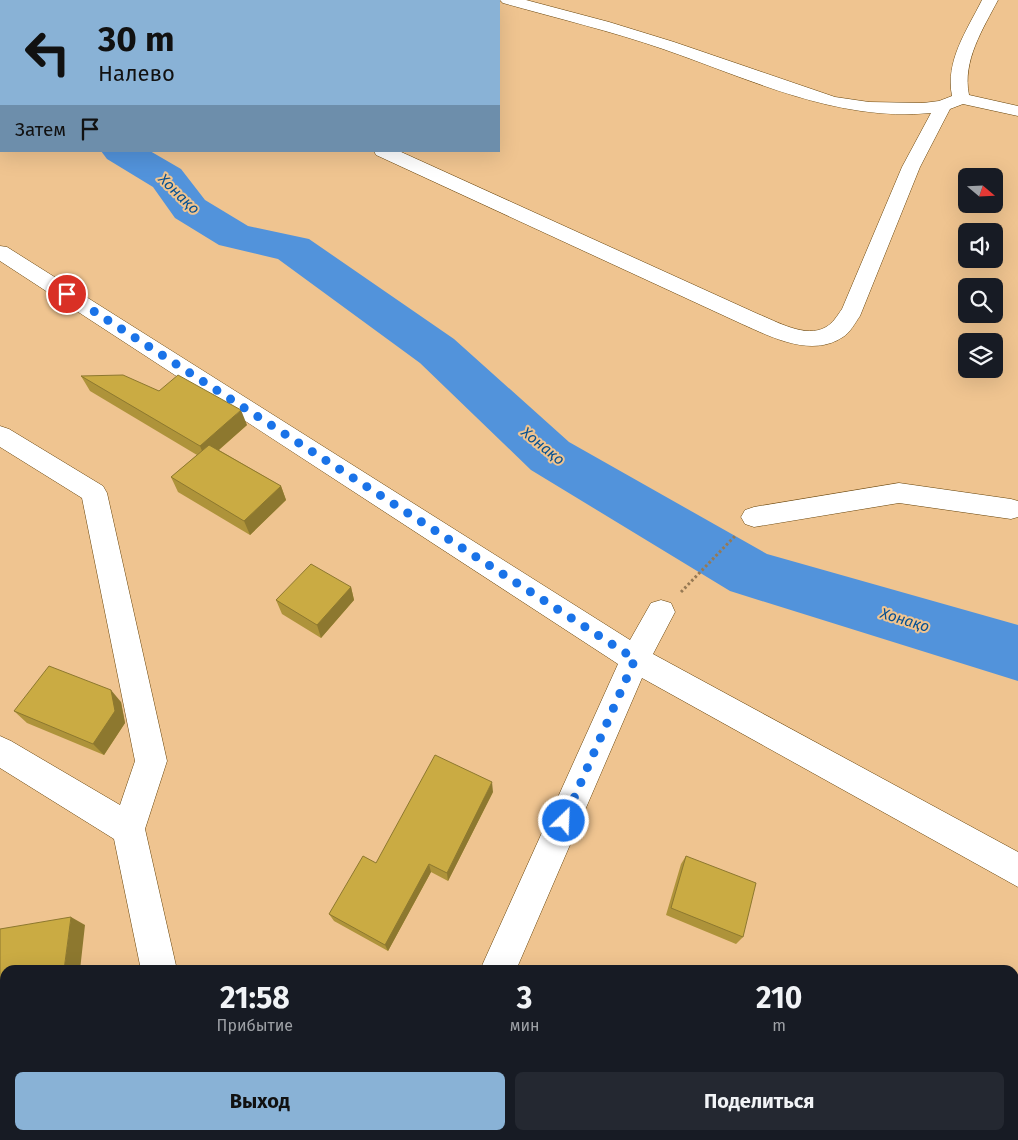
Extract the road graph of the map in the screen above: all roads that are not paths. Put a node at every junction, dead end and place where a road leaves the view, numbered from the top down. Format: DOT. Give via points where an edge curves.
graph roads {
  1 [pos="508,0"];
  2 [pos="990,0"];
  3 [pos="952,102"];
  4 [pos="1018,111"];
  5 [pos="385,152"];
  6 [pos="0,252"];
  7 [pos="0,435"];
  8 [pos="1011,509"];
  9 [pos="754,517"];
  10 [pos="661,612"];
  11 [pos="635,659"];
  12 [pos="0,751"];
  13 [pos="128,829"];
  14 [pos="1018,870"];
  15 [pos="158,965"];
  16 [pos="500,965"];
  1 -- 3 [label="street" via="668,45 824,100 879,107"];
  2 -- 3 [label="street" via="968,45"];
  3 -- 4 [label="street"];
  3 -- 5 [label="street" via="911,167 852,311 834,332 812,338 750,319"];
  6 -- 11 [label="street"];
  7 -- 13 [label="street" via="94,493 152,761"];
  8 -- 9 [label="street" via="899,493"];
  10 -- 11 [label="street"];
  11 -- 14 [label="street"];
  11 -- 16 [label="street"];
  12 -- 13 [label="street"];
  13 -- 15 [label="street"];
}
